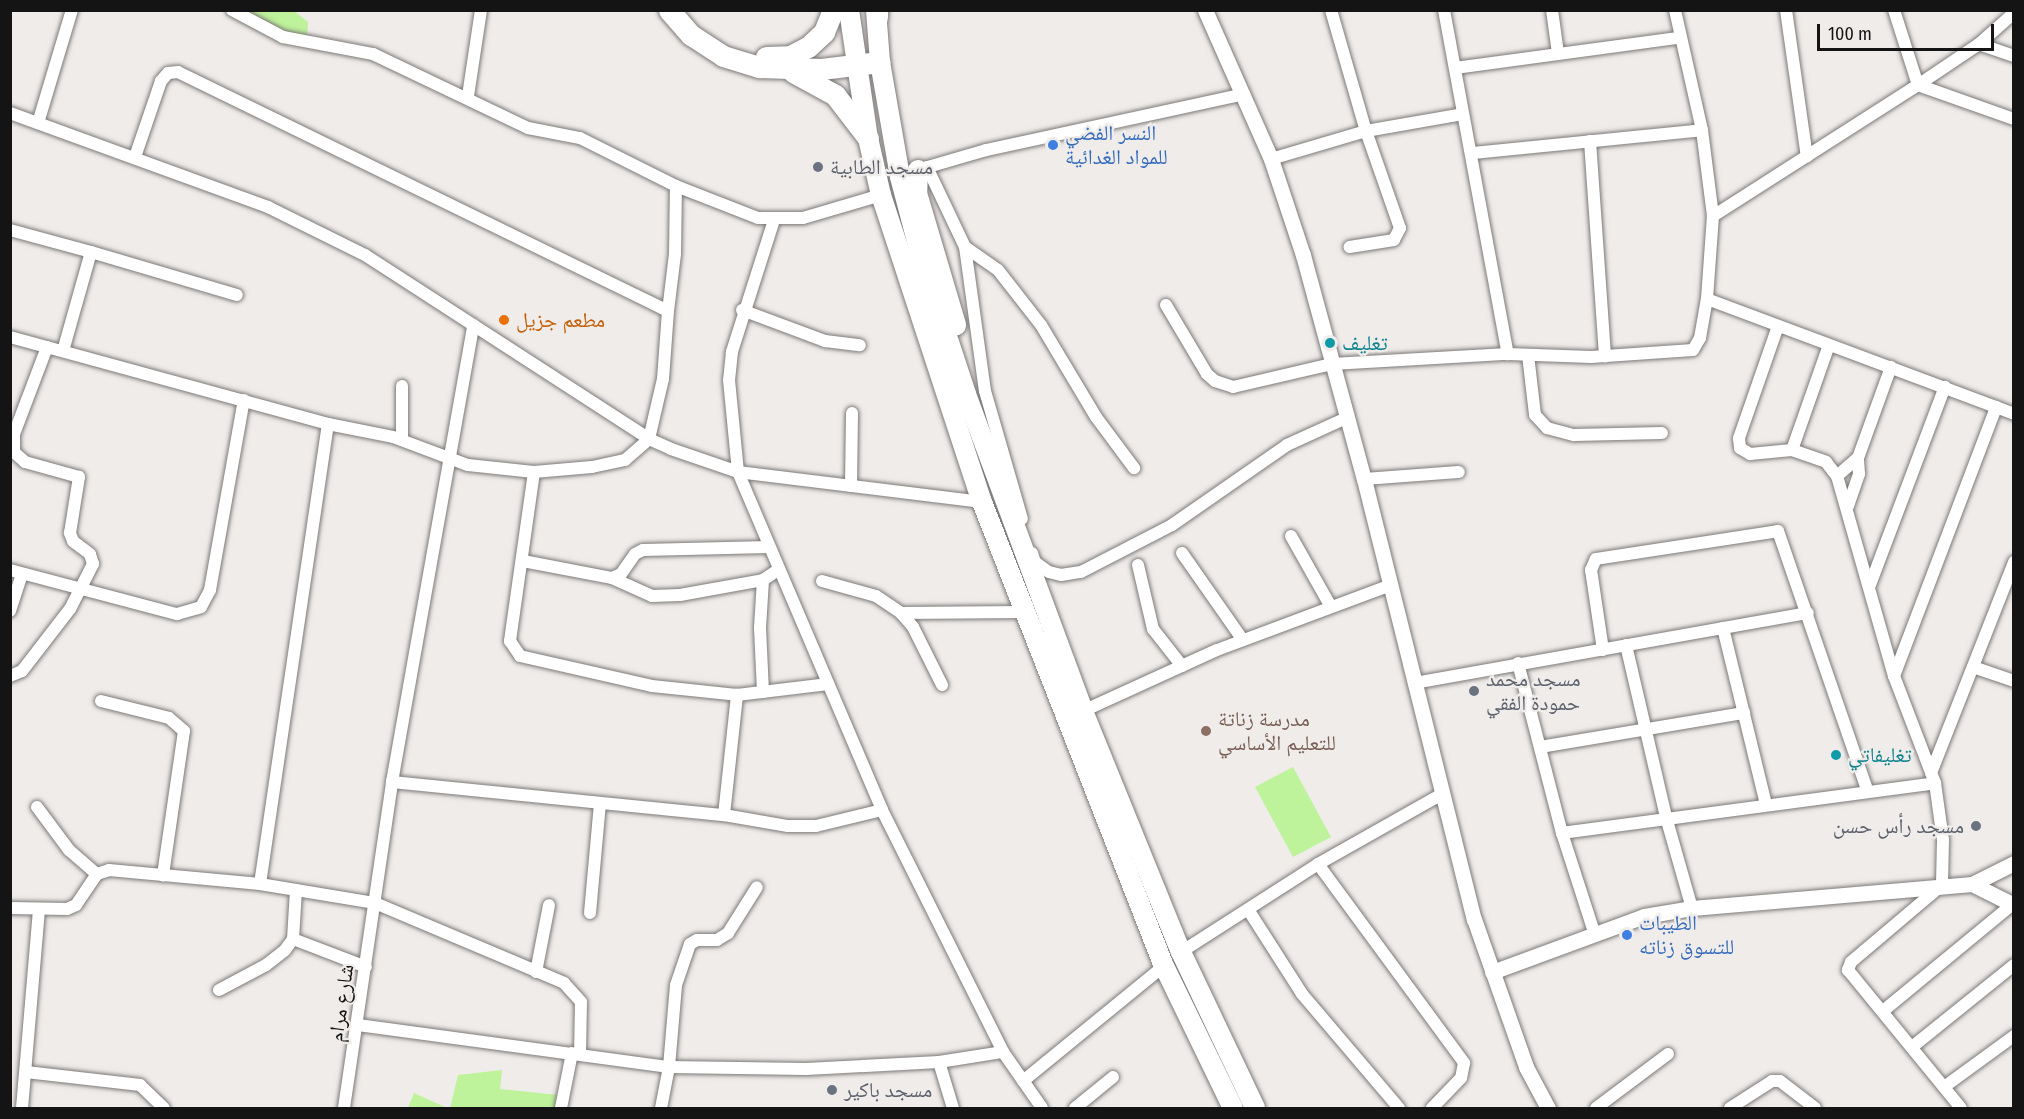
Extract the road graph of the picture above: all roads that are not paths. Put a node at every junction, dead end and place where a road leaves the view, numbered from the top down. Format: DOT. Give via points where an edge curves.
graph roads {
  1 [pos="72,10"];
  2 [pos="232,10"];
  3 [pos="481,10"];
  4 [pos="669,10"];
  5 [pos="682,10"];
  6 [pos="832,10"];
  7 [pos="849,10"];
  8 [pos="1205,10"];
  9 [pos="1331,10"];
  10 [pos="1444,10"];
  11 [pos="1552,10"];
  12 [pos="1675,10"];
  13 [pos="1785,10"];
  14 [pos="1894,10"];
  15 [pos="876,13"];
  16 [pos="2013,13"];
  17 [pos="1678,38"];
  18 [pos="1979,44"];
  19 [pos="1558,53"];
  20 [pos="2013,57"];
  21 [pos="880,62"];
  22 [pos="855,65"];
  23 [pos="1455,68"];
  24 [pos="789,70"];
  25 [pos="1918,85"];
  26 [pos="1244,94"];
  27 [pos="468,96"];
  28 [pos="10,113"];
  29 [pos="1463,114"];
  30 [pos="2013,119"];
  31 [pos="38,123"];
  32 [pos="1702,130"];
  33 [pos="1366,131"];
  34 [pos="868,138"];
  35 [pos="1590,141"];
  36 [pos="1473,153"];
  37 [pos="135,157"];
  38 [pos="1807,157"];
  39 [pos="1271,159"];
  40 [pos="915,171"];
  41 [pos="676,186"];
  42 [pos="881,195"];
  43 [pos="1713,216"];
  44 [pos="774,220"];
  45 [pos="10,230"];
  46 [pos="965,247"];
  47 [pos="1350,247"];
  48 [pos="91,252"];
  49 [pos="237,295"];
  50 [pos="1707,299"];
  51 [pos="1166,305"];
  52 [pos="742,310"];
  53 [pos="668,311"];
  54 [pos="473,325"];
  55 [pos="1778,326"];
  56 [pos="10,337"];
  57 [pos="860,345"];
  58 [pos="1829,345"];
  59 [pos="47,347"];
  60 [pos="63,351"];
  61 [pos="1508,354"];
  62 [pos="1528,355"];
  63 [pos="1605,356"];
  64 [pos="1332,364"];
  65 [pos="1891,367"];
  66 [pos="402,386"];
  67 [pos="1945,387"];
  68 [pos="244,400"];
  69 [pos="1996,407"];
  70 [pos="852,413"];
  71 [pos="2013,414"];
  72 [pos="1344,419"];
  73 [pos="328,424"];
  74 [pos="1662,432"];
  75 [pos="649,439"];
  76 [pos="402,440"];
  77 [pos="1792,450"];
  78 [pos="1858,458"];
  79 [pos="447,459"];
  80 [pos="1134,468"];
  81 [pos="534,472"];
  82 [pos="738,472"];
  83 [pos="1459,472"];
  84 [pos="1837,476"];
  85 [pos="1364,479"];
  86 [pos="851,486"];
  87 [pos="982,502"];
  88 [pos="1848,506"];
  89 [pos="1291,536"];
  90 [pos="769,547"];
  91 [pos="1182,553"];
  92 [pos="523,561"];
  93 [pos="2013,562"];
  94 [pos="1138,565"];
  95 [pos="778,570"];
  96 [pos="16,572"];
  97 [pos="612,578"];
  98 [pos="763,580"];
  99 [pos="822,581"];
  100 [pos="1391,585"];
  101 [pos="1870,585"];
  102 [pos="81,591"];
  103 [pos="1331,607"];
  104 [pos="10,610"];
  105 [pos="1023,612"];
  106 [pos="901,613"];
  107 [pos="1808,613"];
  108 [pos="1723,628"];
  109 [pos="1243,640"];
  110 [pos="1626,645"];
  111 [pos="1603,650"];
  112 [pos="1518,663"];
  113 [pos="1182,666"];
  114 [pos="1974,666"];
  115 [pos="1058,673"];
  116 [pos="10,676"];
  117 [pos="1894,676"];
  118 [pos="2013,681"];
  119 [pos="1414,683"];
  120 [pos="828,684"];
  121 [pos="942,685"];
  122 [pos="764,692"];
  123 [pos="737,695"];
  124 [pos="101,701"];
  125 [pos="1083,711"];
  126 [pos="1744,713"];
  127 [pos="1645,728"];
  128 [pos="1540,747"];
  129 [pos="1933,778"];
  130 [pos="392,782"];
  131 [pos="1867,790"];
  132 [pos="1442,794"];
  133 [pos="600,803"];
  134 [pos="1766,804"];
  135 [pos="36,807"];
  136 [pos="882,810"];
  137 [pos="724,815"];
  138 [pos="1666,817"];
  139 [pos="1562,833"];
  140 [pos="2013,863"];
  141 [pos="1318,864"];
  142 [pos="97,874"];
  143 [pos="163,875"];
  144 [pos="260,884"];
  145 [pos="1972,884"];
  146 [pos="1942,885"];
  147 [pos="757,887"];
  148 [pos="296,890"];
  149 [pos="375,903"];
  150 [pos="2013,904"];
  151 [pos="549,905"];
  152 [pos="10,908"];
  153 [pos="1692,908"];
  154 [pos="39,910"];
  155 [pos="1248,911"];
  156 [pos="590,913"];
  157 [pos="1594,932"];
  158 [pos="292,939"];
  159 [pos="1181,952"];
  160 [pos="2013,965"];
  161 [pos="1164,966"];
  162 [pos="366,967"];
  163 [pos="536,972"];
  164 [pos="1492,972"];
  165 [pos="219,990"];
  166 [pos="1883,1011"];
  167 [pos="358,1025"];
  168 [pos="2013,1036"];
  169 [pos="1912,1047"];
  170 [pos="1002,1052"];
  171 [pos="576,1053"];
  172 [pos="1668,1054"];
  173 [pos="939,1062"];
  174 [pos="669,1067"];
  175 [pos="26,1072"];
  176 [pos="1113,1077"];
  177 [pos="1023,1081"];
  178 [pos="1944,1087"];
  179 [pos="1545,1106"];
  180 [pos="22,1108"];
  181 [pos="164,1108"];
  182 [pos="344,1108"];
  183 [pos="561,1108"];
  184 [pos="661,1108"];
  185 [pos="953,1108"];
  186 [pos="1042,1108"];
  187 [pos="1075,1108"];
  188 [pos="1233,1108"];
  189 [pos="1255,1108"];
  190 [pos="1399,1108"];
  191 [pos="1432,1108"];
  192 [pos="1596,1108"];
  193 [pos="1730,1108"];
  194 [pos="1815,1108"];
  195 [pos="1961,1108"];
  1 -- 31 [label="street"];
  2 -- 27 [label="street" via="283,37 373,54"];
  3 -- 27 [label="street"];
  4 -- 24 [label="highway" via="691,35 723,56 759,67"];
  5 -- 6 [label="highway" via="699,30 727,46 774,58 790,56 808,47 824,32"];
  7 -- 22 [label="main road"];
  8 -- 26 [label="street"];
  9 -- 33 [label="street"];
  10 -- 23 [label="street"];
  11 -- 19 [label="street"];
  12 -- 17 [label="street"];
  13 -- 38 [label="street"];
  14 -- 25 [label="street"];
  15 -- 21 [label="main road"];
  16 -- 18 [label="street"];
  17 -- 19 [label="street"];
  17 -- 32 [label="street"];
  18 -- 20 [label="street"];
  18 -- 25 [label="street"];
  19 -- 23 [label="street"];
  21 -- 22 [label="highway"];
  21 -- 40 [label="main road"];
  22 -- 24 [label="highway"];
  22 -- 34 [label="main road"];
  23 -- 29 [label="street"];
  24 -- 34 [label="highway" via="835,95"];
  25 -- 30 [label="street"];
  25 -- 38 [label="street"];
  26 -- 39 [label="street"];
  26 -- 40 [label="street" via="986,150"];
  27 -- 41 [label="street" via="528,128 580,138"];
  28 -- 31 [label="street"];
  29 -- 33 [label="street"];
  29 -- 36 [label="street"];
  31 -- 37 [label="street"];
  32 -- 35 [label="street"];
  32 -- 43 [label="street"];
  33 -- 39 [label="street"];
  33 -- 47 [label="street" via="1400,228 1394,240"];
  34 -- 42 [label="main road"];
  35 -- 36 [label="street"];
  35 -- 63 [label="street"];
  36 -- 61 [label="street"];
  37 -- 53 [label="street" via="161,81 168,72 178,72"];
  37 -- 54 [label="street" via="290,218 365,255"];
  38 -- 43 [label="street"];
  39 -- 64 [label="street"];
  40 -- 46 [label="street"];
  40 -- 115 [label="main road" via="922,260"];
  41 -- 44 [label="street" via="749,215"];
  41 -- 53 [label="street" via="675,254"];
  42 -- 44 [label="street" via="803,218"];
  42 -- 87 [label="main road"];
  43 -- 50 [label="street"];
  44 -- 52 [label="street"];
  45 -- 48 [label="street"];
  46 -- 72 [label="street" via="985,391 1035,562 1049,572 1081,572 1122,553 1197,508 1287,445"];
  46 -- 80 [label="street" via="998,270 1041,325 1096,417"];
  48 -- 49 [label="street"];
  48 -- 60 [label="street"];
  50 -- 55 [label="street"];
  50 -- 63 [label="street" via="1700,338 1693,350"];
  51 -- 64 [label="street" via="1207,374 1225,386"];
  52 -- 57 [label="street" via="825,341"];
  52 -- 82 [label="street" via="729,380"];
  53 -- 75 [label="street" via="663,379"];
  54 -- 75 [label="street"];
  54 -- 79 [label="street, شارع مرام"];
  55 -- 58 [label="street"];
  55 -- 77 [label="street" via="1739,445 1750,454"];
  56 -- 59 [label="street"];
  58 -- 65 [label="street"];
  58 -- 77 [label="street"];
  59 -- 60 [label="street"];
  59 -- 102 [label="street" via="13,444 14,453 25,462 80,477 70,533 73,541 90,554 93,564"];
  60 -- 68 [label="street"];
  61 -- 62 [label="street"];
  61 -- 64 [label="street"];
  62 -- 63 [label="street"];
  62 -- 74 [label="street" via="1535,415 1547,429 1574,435"];
  64 -- 72 [label="street"];
  65 -- 67 [label="street"];
  65 -- 78 [label="street"];
  66 -- 76 [label="street"];
  67 -- 69 [label="street"];
  67 -- 101 [label="street"];
  68 -- 73 [label="street"];
  68 -- 102 [label="street" via="205,602 189,613 177,614"];
  69 -- 71 [label="street"];
  69 -- 117 [label="street"];
  70 -- 86 [label="street"];
  72 -- 85 [label="street"];
  73 -- 76 [label="street"];
  73 -- 144 [label="street"];
  75 -- 81 [label="street" via="625,460"];
  75 -- 82 [label="street"];
  76 -- 79 [label="street"];
  77 -- 84 [label="street" via="1826,462"];
  78 -- 84 [label="street"];
  78 -- 88 [label="street" via="1859,474"];
  79 -- 81 [label="street"];
  79 -- 130 [label="street, شارع مرام"];
  81 -- 92 [label="street"];
  82 -- 86 [label="street"];
  82 -- 90 [label="street"];
  83 -- 85 [label="street"];
  84 -- 88 [label="street"];
  85 -- 100 [label="street"];
  86 -- 87 [label="street"];
  87 -- 105 [label="main road"];
  88 -- 101 [label="street"];
  89 -- 103 [label="street"];
  90 -- 95 [label="street"];
  90 -- 97 [label="street" via="643,550"];
  91 -- 109 [label="street"];
  92 -- 97 [label="street"];
  92 -- 123 [label="street" via="510,641 520,656 652,686"];
  93 -- 114 [label="street"];
  94 -- 113 [label="street" via="1153,629"];
  95 -- 98 [label="street"];
  95 -- 120 [label="street"];
  96 -- 102 [label="street"];
  96 -- 104 [label="street"];
  97 -- 98 [label="street" via="652,596 716,591"];
  98 -- 122 [label="street" via="760,628"];
  99 -- 106 [label="street" via="876,596"];
  100 -- 103 [label="street"];
  100 -- 119 [label="street"];
  101 -- 117 [label="street"];
  102 -- 116 [label="street" via="22,671"];
  103 -- 109 [label="street"];
  105 -- 106 [label="street"];
  105 -- 115 [label="main road"];
  106 -- 121 [label="street" via="913,627"];
  107 -- 108 [label="street"];
  107 -- 111 [label="street" via="1782,537 1775,530 1601,557 1592,562 1591,570"];
  107 -- 131 [label="street"];
  108 -- 110 [label="street"];
  108 -- 126 [label="street"];
  109 -- 113 [label="street"];
  110 -- 111 [label="street"];
  110 -- 127 [label="street"];
  111 -- 112 [label="street"];
  112 -- 119 [label="street"];
  112 -- 128 [label="street"];
  113 -- 125 [label="street"];
  114 -- 118 [label="street"];
  114 -- 129 [label="street"];
  115 -- 125 [label="main road"];
  115 -- 161 [label="main road"];
  117 -- 129 [label="street"];
  119 -- 132 [label="street"];
  120 -- 122 [label="street"];
  120 -- 136 [label="street"];
  122 -- 123 [label="street"];
  123 -- 137 [label="street"];
  124 -- 143 [label="street" via="169,718 184,731"];
  125 -- 159 [label="main road"];
  126 -- 127 [label="street"];
  126 -- 134 [label="street"];
  127 -- 128 [label="street"];
  127 -- 138 [label="street"];
  128 -- 139 [label="street"];
  129 -- 131 [label="street"];
  129 -- 146 [label="street" via="1943,840"];
  130 -- 133 [label="street"];
  130 -- 149 [label="street, شارع مرام"];
  131 -- 134 [label="street"];
  132 -- 141 [label="street"];
  132 -- 164 [label="street"];
  133 -- 137 [label="street"];
  133 -- 156 [label="street"];
  134 -- 138 [label="street"];
  135 -- 142 [label="street" via="69,850"];
  136 -- 137 [label="street" via="816,826 768,824"];
  136 -- 170 [label="street"];
  138 -- 139 [label="street"];
  138 -- 153 [label="street"];
  139 -- 157 [label="street"];
  140 -- 145 [label="street"];
  141 -- 155 [label="street"];
  141 -- 191 [label="street" via="1464,1063 1461,1078"];
  142 -- 143 [label="street" via="109,870"];
  142 -- 154 [label="street" via="76,905"];
  143 -- 144 [label="street"];
  144 -- 148 [label="street"];
  145 -- 146 [label="street"];
  145 -- 150 [label="street"];
  146 -- 153 [label="street"];
  146 -- 166 [label="street" via="1848,966"];
  147 -- 174 [label="street" via="728,933 717,940 690,944 676,985"];
  148 -- 149 [label="street"];
  148 -- 158 [label="street"];
  149 -- 162 [label="street, شارع مرام"];
  149 -- 163 [label="street"];
  150 -- 166 [label="street"];
  151 -- 163 [label="street"];
  152 -- 154 [label="street"];
  153 -- 157 [label="street" via="1644,916"];
  154 -- 175 [label="street"];
  155 -- 159 [label="street"];
  155 -- 190 [label="street" via="1302,994"];
  157 -- 164 [label="street"];
  158 -- 162 [label="street"];
  158 -- 165 [label="street" via="266,965"];
  159 -- 189 [label="main road"];
  160 -- 169 [label="street"];
  161 -- 177 [label="street"];
  161 -- 188 [label="main road"];
  162 -- 167 [label="street, شارع مرام"];
  163 -- 171 [label="street" via="564,983 581,1002"];
  164 -- 179 [label="street" via="1526,1067"];
  166 -- 169 [label="street"];
  167 -- 171 [label="street"];
  167 -- 182 [label="street, شارع مرام"];
  168 -- 178 [label="street"];
  169 -- 178 [label="street"];
  170 -- 173 [label="street"];
  170 -- 177 [label="street"];
  171 -- 174 [label="street"];
  171 -- 183 [label="street"];
  172 -- 192 [label="street"];
  173 -- 174 [label="street" via="806,1069"];
  173 -- 185 [label="street"];
  174 -- 184 [label="street"];
  175 -- 180 [label="street"];
  175 -- 181 [label="street" via="140,1085"];
  176 -- 187 [label="street"];
  177 -- 186 [label="street"];
  178 -- 195 [label="street"];
  193 -- 194 [label="street" via="1772,1081 1780,1081"];
}
